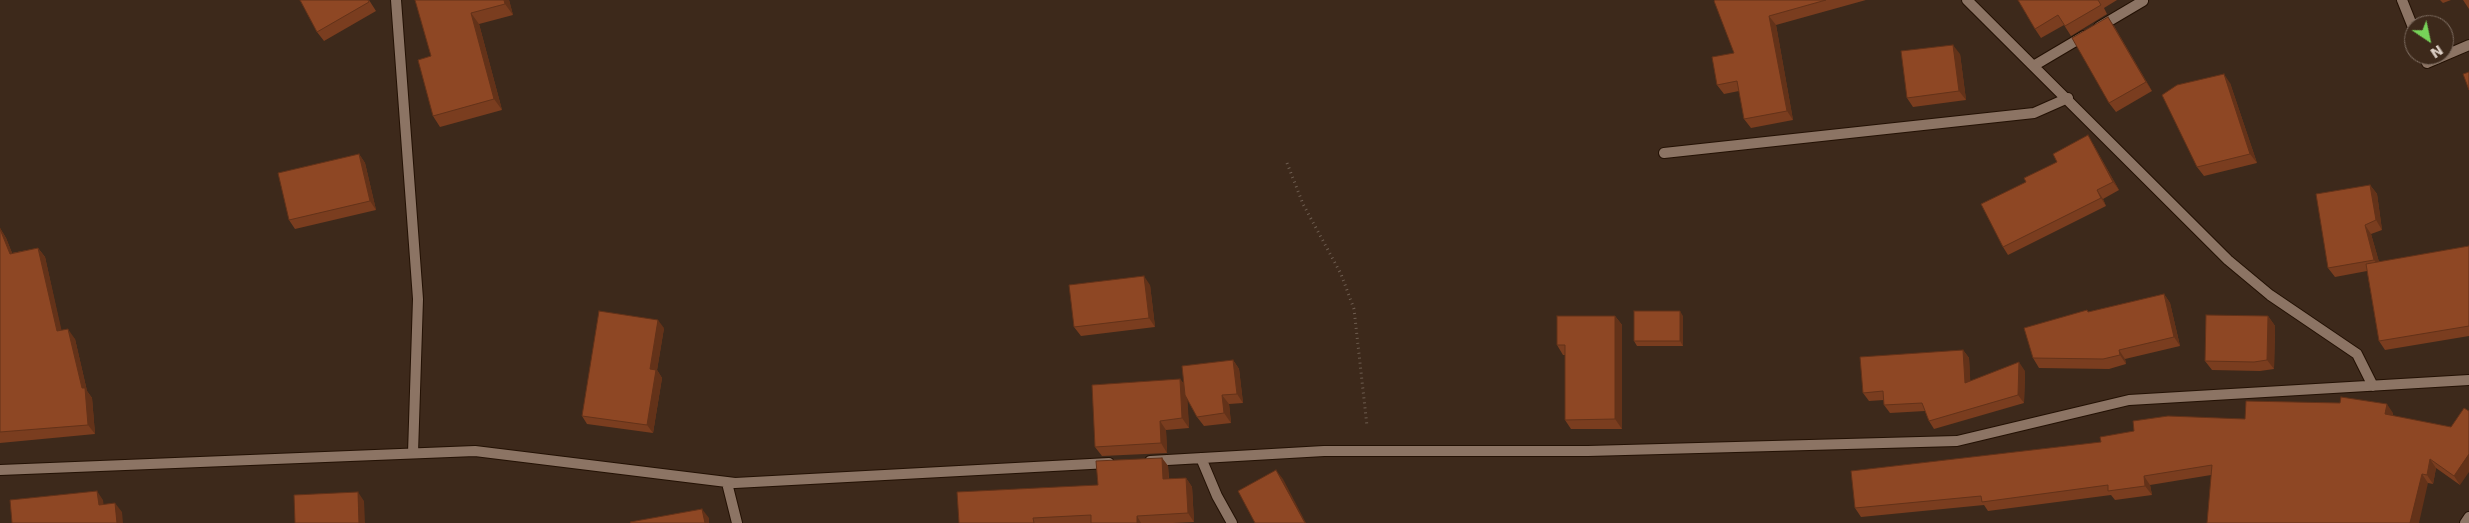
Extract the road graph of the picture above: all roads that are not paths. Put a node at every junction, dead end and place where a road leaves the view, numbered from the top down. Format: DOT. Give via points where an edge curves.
graph roads {
  1 [pos="396,0"];
  2 [pos="1967,0"];
  3 [pos="2402,0"];
  4 [pos="2143,1"];
  5 [pos="2408,15"];
  6 [pos="2469,45"];
  7 [pos="2454,51"];
  8 [pos="2035,65"];
  9 [pos="2068,98"];
  10 [pos="1664,153"];
  11 [pos="2469,380"];
  12 [pos="2372,386"];
  13 [pos="413,453"];
  14 [pos="1201,458"];
  15 [pos="1142,461"];
  16 [pos="1122,462"];
  17 [pos="0,470"];
  18 [pos="727,482"];
  19 [pos="2469,517"];
  20 [pos="737,523"];
  21 [pos="1232,523"];
  22 [pos="2465,523"];
  1 -- 13 [label="street" via="418,299"];
  2 -- 8 [label="street"];
  3 -- 5 [label="street"];
  4 -- 8 [label="street"];
  6 -- 7 [label="street"];
  8 -- 9 [label="street"];
  9 -- 10 [label="street" via="2034,113"];
  9 -- 12 [label="street" via="2228,260 2270,295 2357,354"];
  11 -- 12 [label="street"];
  12 -- 14 [label="street" via="2129,400 1957,442 1369,451"];
  13 -- 17 [label="street"];
  13 -- 18 [label="street" via="475,451"];
  14 -- 15 [label="street"];
  14 -- 21 [label="street"];
  16 -- 18 [label="street" via="827,480"];
  18 -- 20 [label="street"];
  19 -- 22 [label="street"];
}
